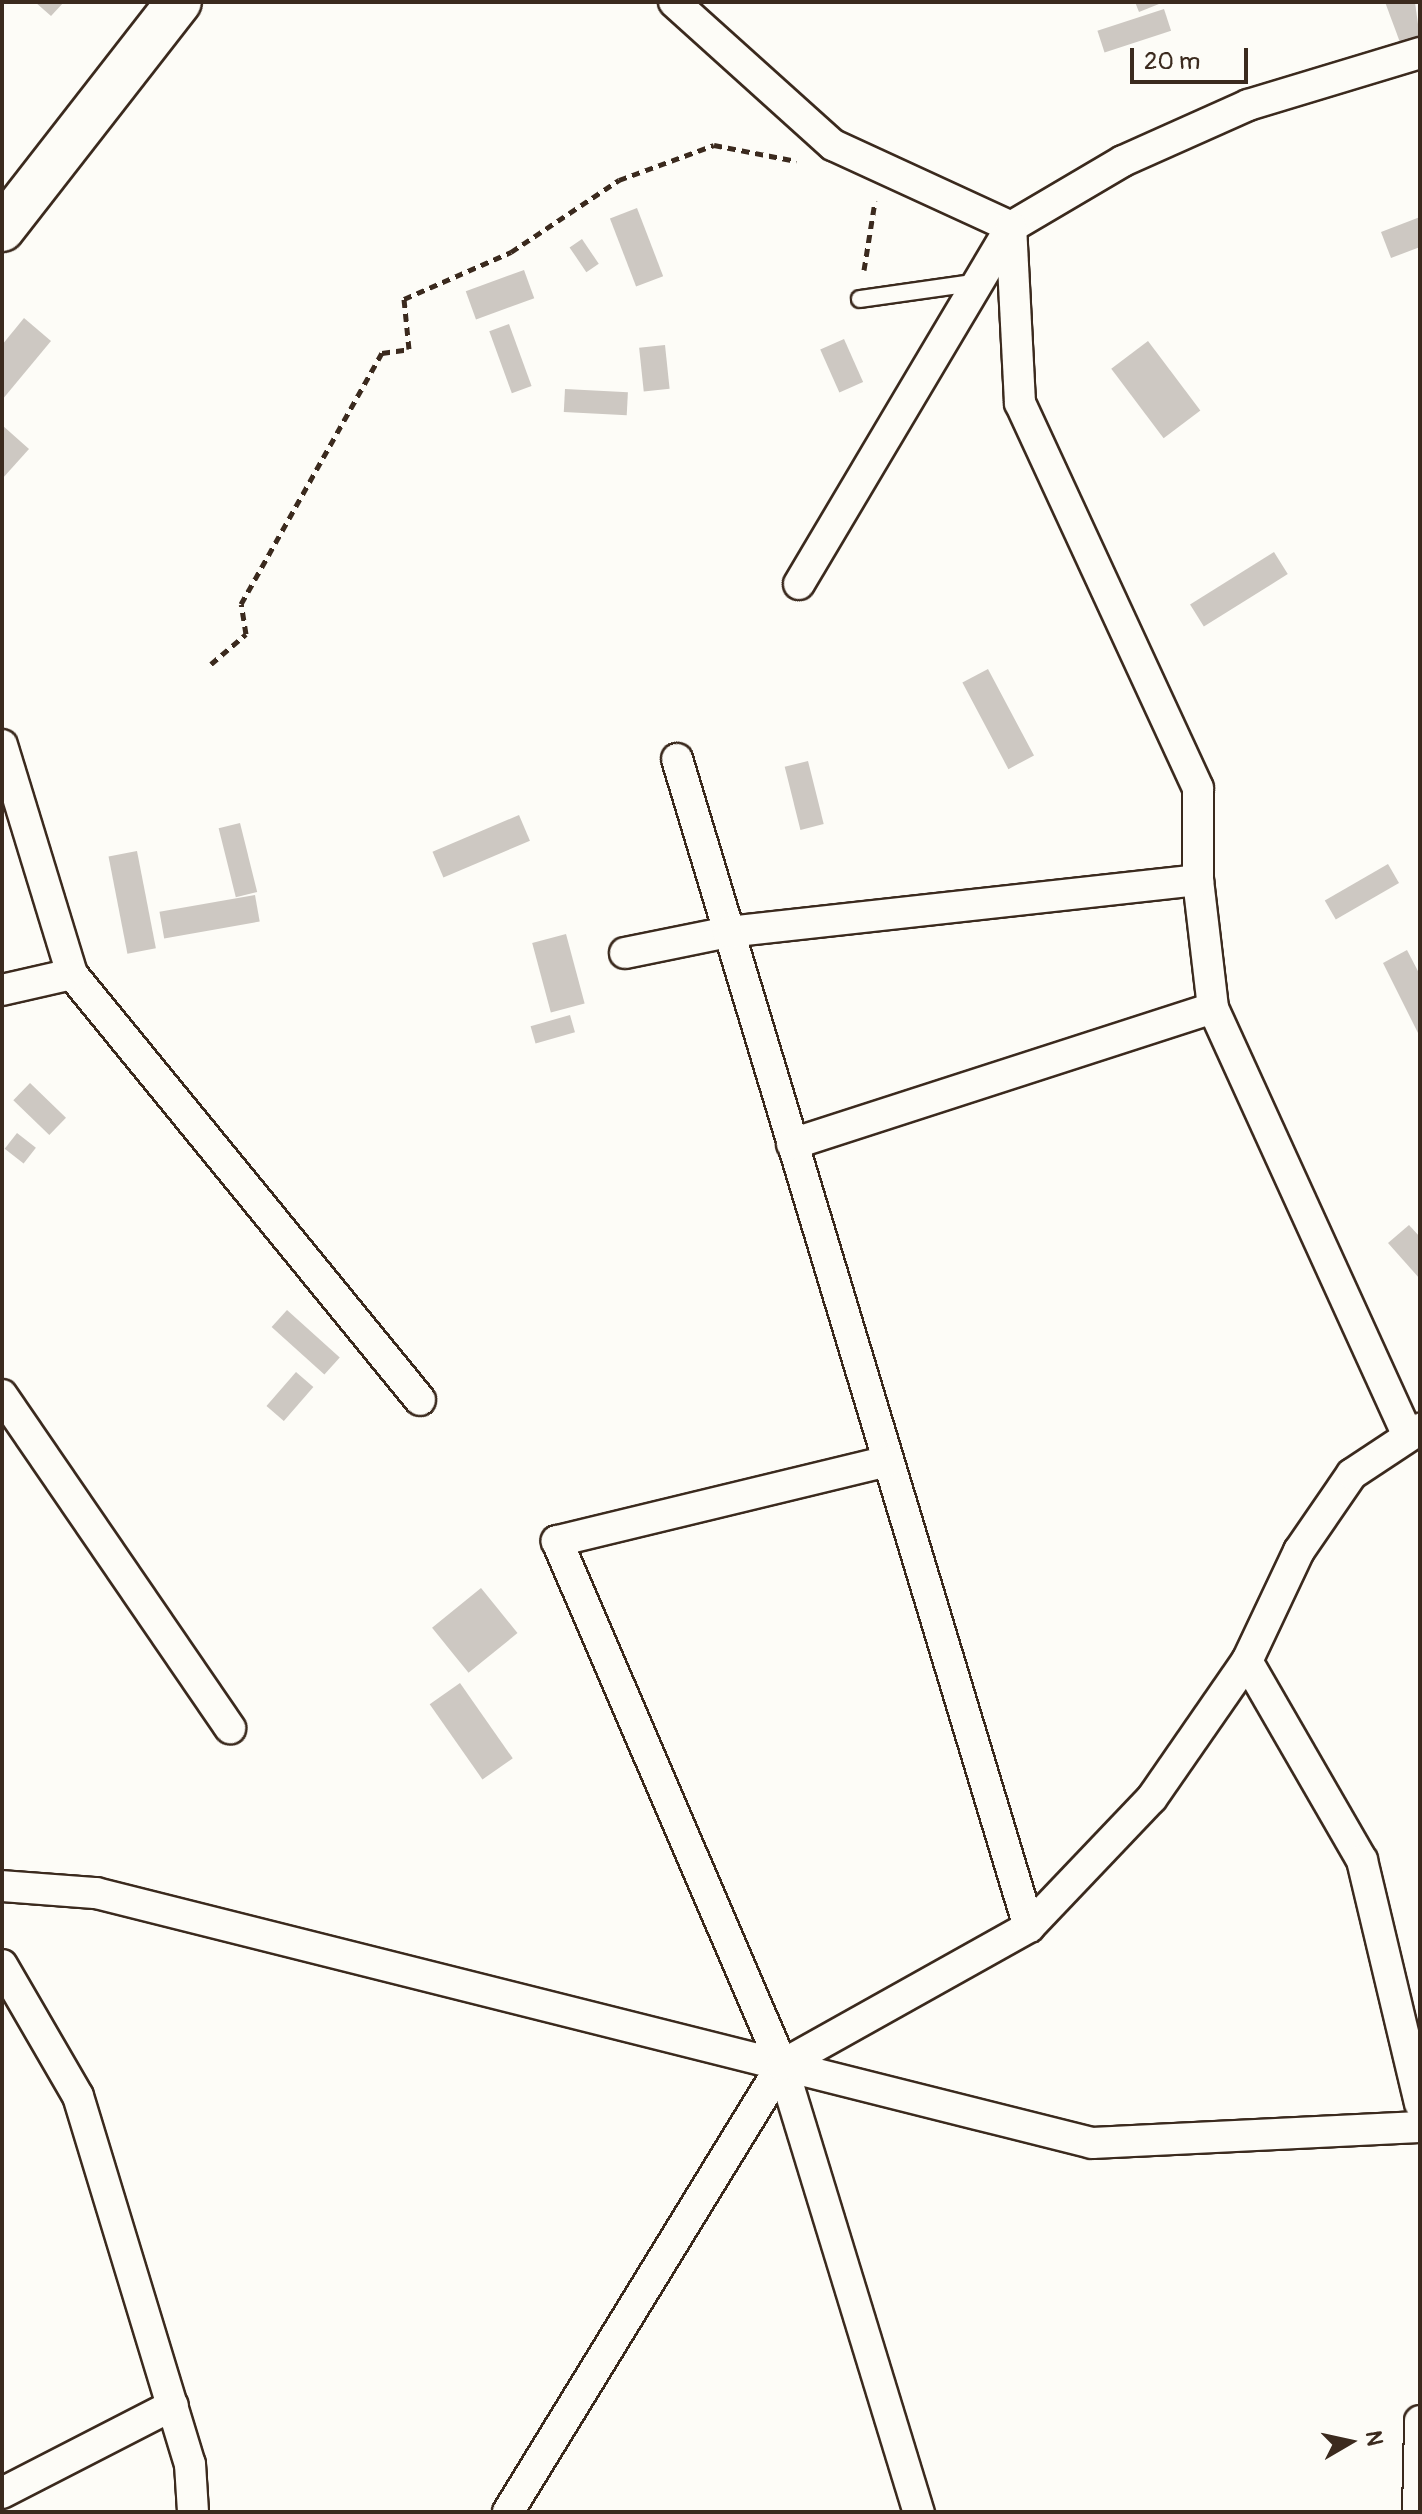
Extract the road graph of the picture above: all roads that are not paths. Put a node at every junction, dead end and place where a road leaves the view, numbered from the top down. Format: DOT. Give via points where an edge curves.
graph roads {
  1 [pos="179,2"];
  2 [pos="674,2"];
  3 [pos="1420,53"];
  4 [pos="5,221"];
  5 [pos="1011,227"];
  6 [pos="979,282"];
  7 [pos="860,299"];
  8 [pos="799,584"];
  9 [pos="2,745"];
  10 [pos="677,759"];
  11 [pos="1198,880"];
  12 [pos="728,932"];
  13 [pos="625,953"];
  14 [pos="72,974"];
  15 [pos="2,990"];
  16 [pos="1213,1008"];
  17 [pos="792,1144"];
  18 [pos="2,1395"];
  19 [pos="420,1400"];
  20 [pos="1414,1431"];
  21 [pos="888,1461"];
  22 [pos="1247,1661"];
  23 [pos="230,1728"];
  24 [pos="2,1886"];
  25 [pos="1029,1927"];
  26 [pos="2,1965"];
  27 [pos="782,2065"];
  28 [pos="1420,2104"];
  29 [pos="1420,2127"];
  30 [pos="173,2405"];
  31 [pos="1420,2421"];
  32 [pos="2,2493"];
  33 [pos="193,2512"];
  34 [pos="508,2512"];
  35 [pos="919,2512"];
  36 [pos="1418,2512"];
  1 -- 4 [label="main road"];
  2 -- 5 [label="street" via="833,145 880,172"];
  3 -- 5 [label="street" via="1248,105 1123,161"];
  5 -- 6 [label="street"];
  5 -- 11 [label="street" via="1020,403 1198,788"];
  6 -- 7 [label="lane"];
  6 -- 8 [label="street"];
  9 -- 14 [label="street"];
  10 -- 12 [label="street"];
  11 -- 12 [label="street"];
  11 -- 16 [label="street"];
  12 -- 13 [label="street"];
  12 -- 17 [label="street"];
  14 -- 15 [label="street"];
  14 -- 19 [label="street"];
  16 -- 17 [label="street"];
  16 -- 20 [label="street"];
  17 -- 21 [label="street"];
  18 -- 23 [label="street"];
  20 -- 22 [label="street" via="1352,1474 1299,1551"];
  21 -- 25 [label="street"];
  21 -- 27 [label="street" via="557,1541"];
  22 -- 25 [label="street" via="1152,1798"];
  22 -- 28 [label="street" via="1362,1860"];
  24 -- 27 [label="street" via="96,1893"];
  25 -- 27 [label="street"];
  26 -- 30 [label="street" via="78,2096"];
  27 -- 29 [label="street" via="1092,2143"];
  27 -- 34 [label="street"];
  27 -- 35 [label="street"];
  30 -- 32 [label="street"];
  30 -- 33 [label="street" via="190,2464"];
  31 -- 36 [label="street"];
}
